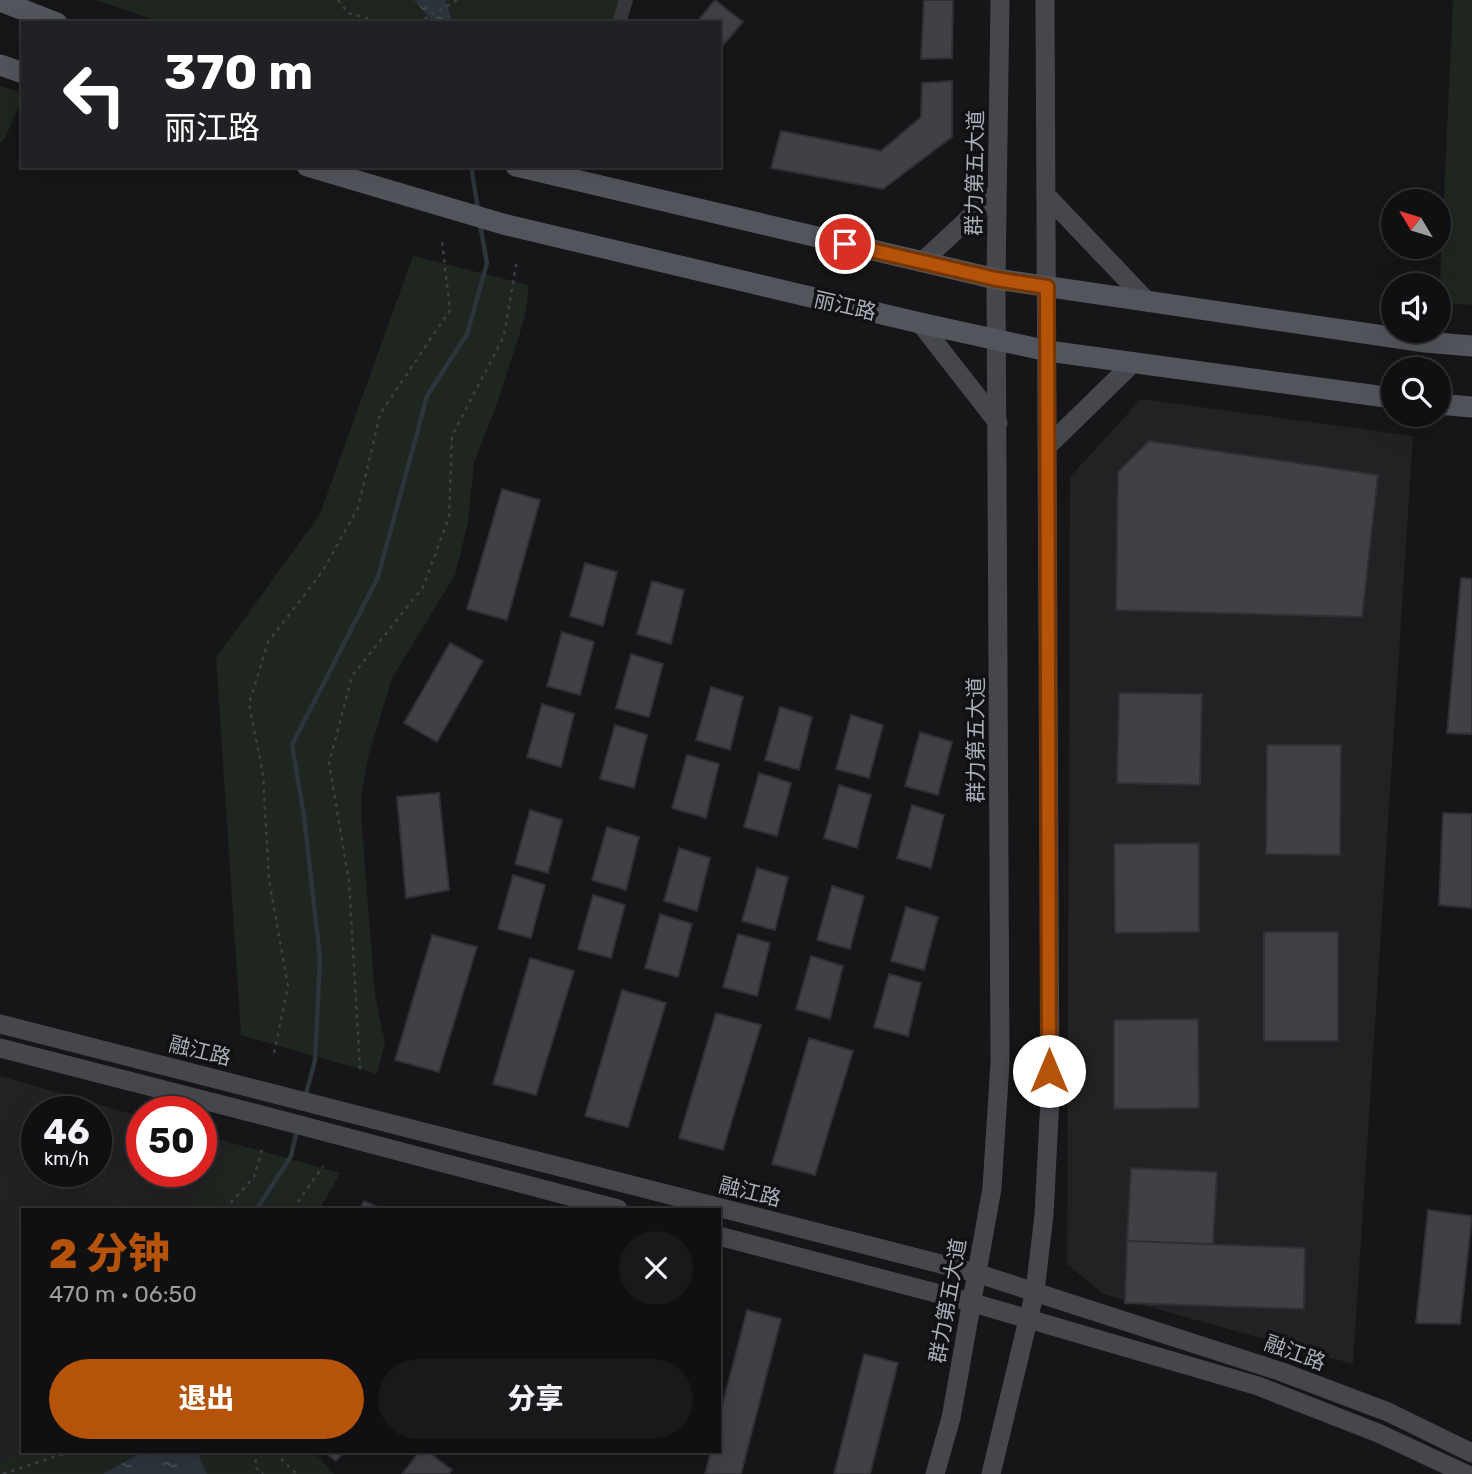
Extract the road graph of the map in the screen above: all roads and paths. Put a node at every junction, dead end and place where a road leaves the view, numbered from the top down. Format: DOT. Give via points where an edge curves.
graph roads {
  1 [pos="338,0"];
  2 [pos="457,0"];
  3 [pos="626,0"];
  4 [pos="1000,0"];
  5 [pos="1045,0"];
  6 [pos="0,1"];
  7 [pos="52,21"];
  8 [pos="378,21"];
  9 [pos="420,21"];
  10 [pos="620,21"];
  11 [pos="0,65"];
  12 [pos="21,72"];
  13 [pos="314,168"];
  14 [pos="527,168"];
  15 [pos="587,175"];
  16 [pos="997,192"];
  17 [pos="1046,195"];
  18 [pos="442,241"];
  19 [pos="517,259"];
  20 [pos="922,262"];
  21 [pos="996,279"];
  22 [pos="1047,287"];
  23 [pos="1148,302"];
  24 [pos="920,323"];
  25 [pos="998,340"];
  26 [pos="1472,346"];
  27 [pos="1048,351"];
  28 [pos="1133,363"];
  29 [pos="1381,396"];
  30 [pos="1451,405"];
  31 [pos="1472,407"];
  32 [pos="998,423"];
  33 [pos="1048,446"];
  34 [pos="0,1024"];
  35 [pos="0,1048"];
  36 [pos="274,1053"];
  37 [pos="360,1069"];
  38 [pos="262,1149"];
  39 [pos="323,1166"];
  40 [pos="226,1208"];
  41 [pos="294,1208"];
  42 [pos="614,1208"];
  43 [pos="720,1208"];
  44 [pos="721,1208"];
  45 [pos="721,1237"];
  46 [pos="976,1273"];
  47 [pos="1035,1291"];
  48 [pos="970,1302"];
  49 [pos="1028,1318"];
  50 [pos="76,1453"];
  51 [pos="257,1453"];
  52 [pos="278,1453"];
  53 [pos="1472,1453"];
  54 [pos="3,1474"];
  55 [pos="263,1474"];
  56 [pos="297,1474"];
  57 [pos="934,1474"];
  58 [pos="991,1474"];
  59 [pos="1465,1474"];
  1 -- 8 [label="path" via="348,13"];
  2 -- 9 [label="path"];
  3 -- 10 [label="street"];
  4 -- 16 [label="main road, 群力第五大道"];
  5 -- 17 [label="main road"];
  6 -- 7 [label="main road"];
  11 -- 12 [label="main road"];
  13 -- 24 [label="main road, 丽江路" via="503,224"];
  14 -- 15 [label="main road"];
  15 -- 20 [label="main road"];
  16 -- 20 [label="main road"];
  16 -- 21 [label="main road, 群力第五大道"];
  17 -- 22 [label="main road"];
  17 -- 23 [label="main road"];
  18 -- 36 [label="path" via="450,310 380,414 358,508 322,572 268,642 249,704 263,774 269,880 288,986"];
  19 -- 37 [label="path" via="503,335 452,436 449,517 428,575 352,676 329,763 349,882"];
  20 -- 21 [label="main road"];
  21 -- 22 [label="main road"];
  21 -- 25 [label="main road, 群力第五大道"];
  22 -- 23 [label="main road"];
  22 -- 27 [label="main road"];
  23 -- 26 [label="main road"];
  24 -- 25 [label="main road, 丽江路"];
  24 -- 32 [label="main road"];
  25 -- 27 [label="main road, 丽江路"];
  25 -- 32 [label="main road, 群力第五大道"];
  27 -- 28 [label="main road, 丽江路"];
  27 -- 33 [label="main road"];
  28 -- 29 [label="main road, 丽江路"];
  28 -- 33 [label="main road"];
  30 -- 31 [label="main road"];
  32 -- 46 [label="main road, 群力第五大道" via="1000,1063 992,1188"];
  33 -- 47 [label="main road" via="1050,1098"];
  34 -- 43 [label="main road, 融江路"];
  35 -- 42 [label="main road"];
  38 -- 40 [label="path" via="254,1177"];
  39 -- 41 [label="path"];
  44 -- 46 [label="main road, 融江路"];
  45 -- 48 [label="main road, 融江路"];
  46 -- 47 [label="main road, 融江路"];
  46 -- 48 [label="main road, 群力第五大道"];
  47 -- 49 [label="main road"];
  47 -- 53 [label="main road, 融江路" via="1282,1372 1388,1412"];
  48 -- 49 [label="main road, 融江路"];
  48 -- 57 [label="main road, 群力第五大道" via="951,1418"];
  49 -- 58 [label="main road"];
  49 -- 59 [label="main road, 融江路" via="1258,1386 1378,1433"];
  50 -- 54 [label="path"];
  51 -- 55 [label="path" via="255,1466"];
  52 -- 56 [label="path"];
}
